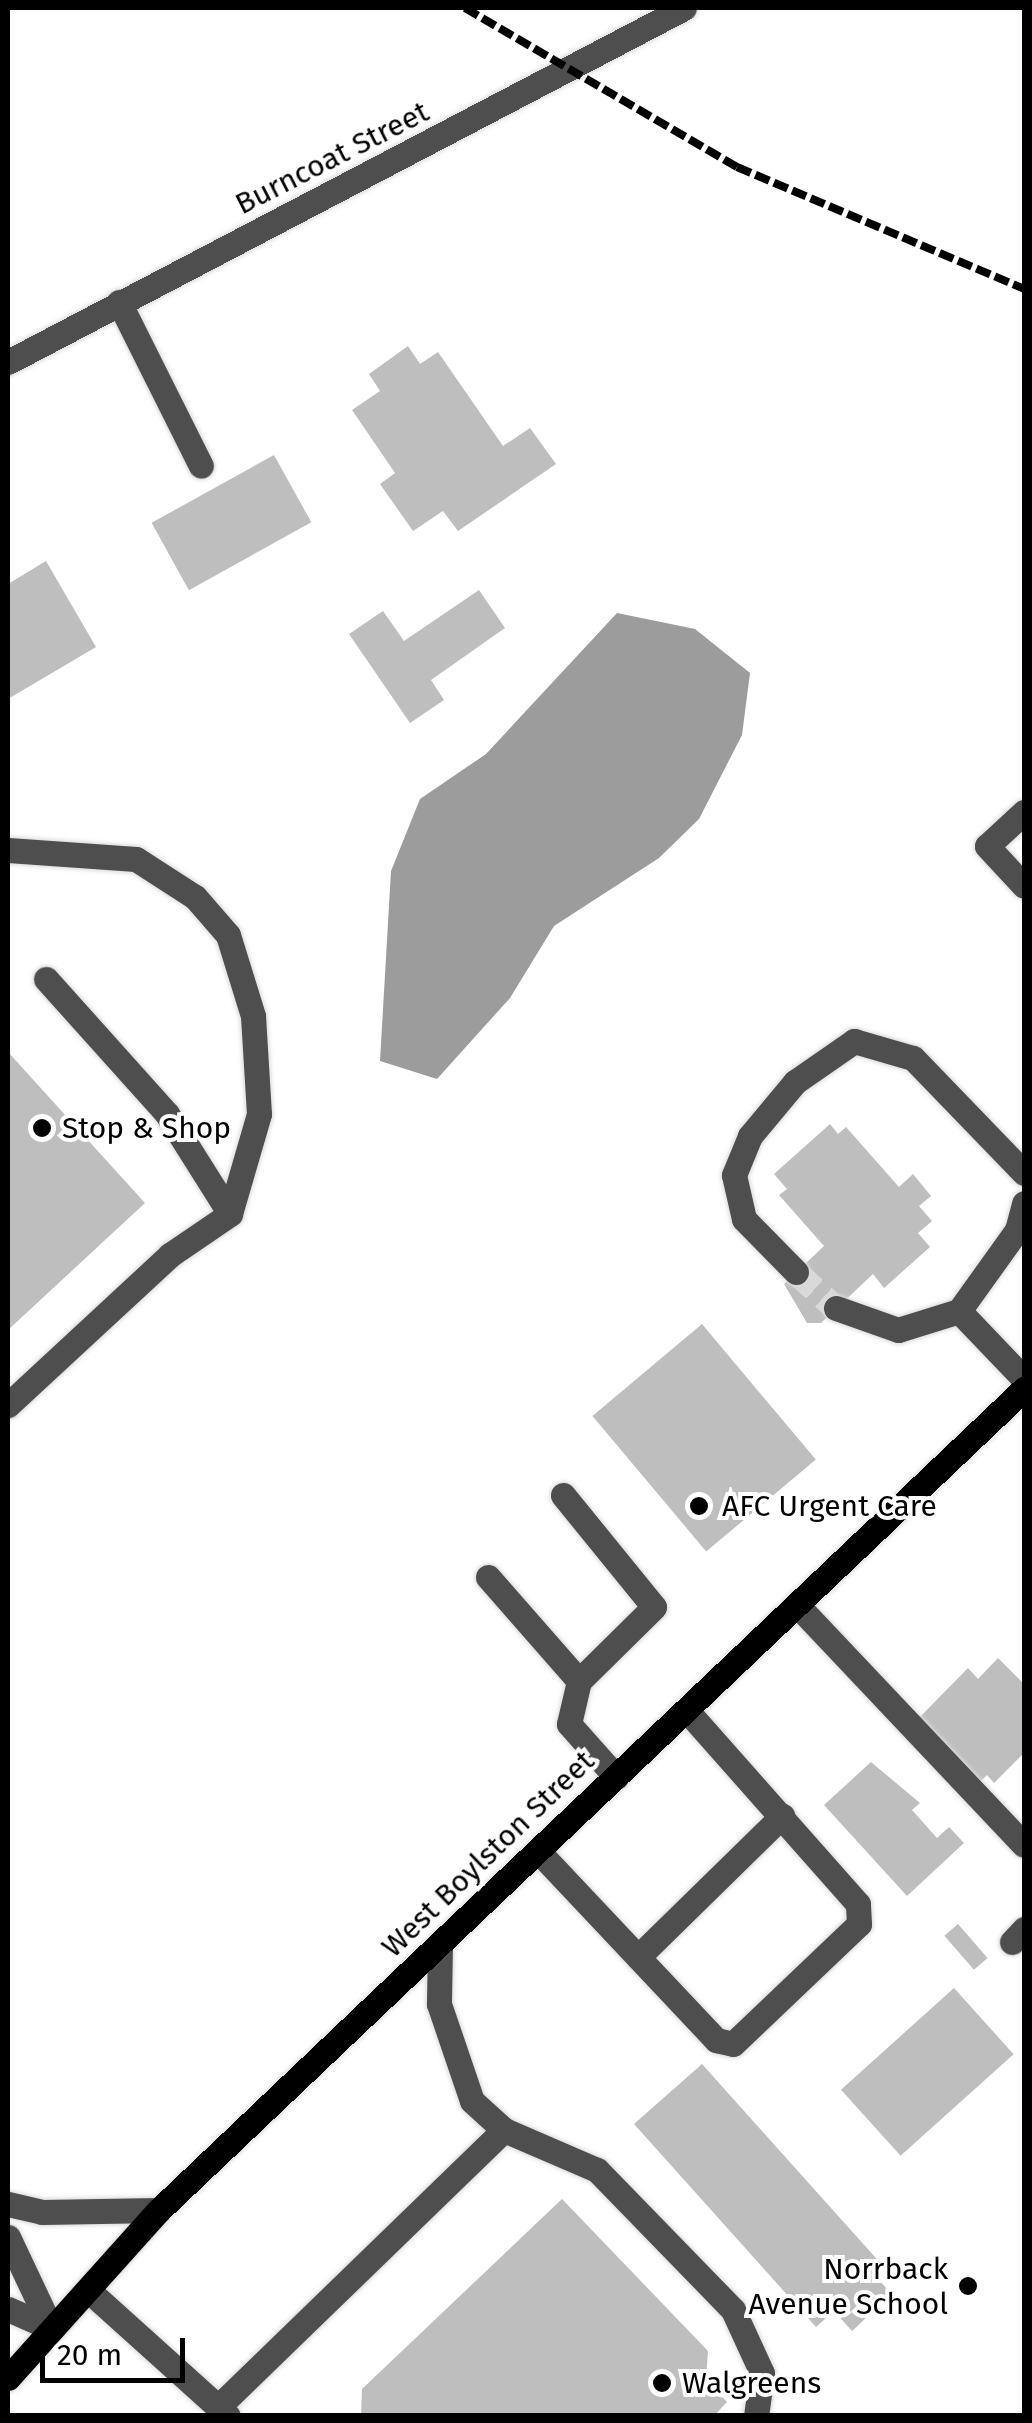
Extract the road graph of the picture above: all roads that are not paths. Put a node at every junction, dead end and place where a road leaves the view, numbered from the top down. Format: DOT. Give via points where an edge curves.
graph roads {
  1 [pos="684,8"];
  2 [pos="119,302"];
  3 [pos="8,362"];
  4 [pos="201,466"];
  5 [pos="1024,812"];
  6 [pos="8,850"];
  7 [pos="1024,886"];
  8 [pos="46,979"];
  9 [pos="1024,1173"];
  10 [pos="1024,1204"];
  11 [pos="230,1214"];
  12 [pos="796,1272"];
  13 [pos="836,1308"];
  14 [pos="959,1311"];
  15 [pos="1024,1378"];
  16 [pos="1024,1389"];
  17 [pos="8,1406"];
  18 [pos="563,1495"];
  19 [pos="488,1577"];
  20 [pos="797,1605"];
  21 [pos="579,1680"];
  22 [pos="687,1711"];
  23 [pos="616,1777"];
  24 [pos="782,1816"];
  25 [pos="1024,1845"];
  26 [pos="538,1852"];
  27 [pos="440,1944"];
  28 [pos="638,1957"];
  29 [pos="504,2130"];
  30 [pos="8,2204"];
  31 [pos="159,2210"];
  32 [pos="8,2237"];
  33 [pos="88,2290"];
  34 [pos="8,2308"];
  35 [pos="50,2328"];
  36 [pos="8,2378"];
  37 [pos="223,2411"];
  38 [pos="756,2416"];
  1 -- 2 [label="street, Burncoat Street"];
  2 -- 3 [label="street, Burncoat Street"];
  2 -- 4 [label="street"];
  5 -- 7 [label="street" via="987,846"];
  6 -- 11 [label="street" via="136,859 195,896 228,935 253,1016 259,1114"];
  8 -- 11 [label="street" via="168,1114"];
  9 -- 12 [label="street" via="913,1058 854,1041 795,1082 750,1136 734,1175 744,1220"];
  10 -- 14 [label="street" via="1017,1230"];
  11 -- 17 [label="street" via="170,1255"];
  13 -- 14 [label="street" via="898,1330"];
  14 -- 15 [label="street"];
  16 -- 20 [label="main road, West Boylston Street"];
  18 -- 21 [label="street" via="654,1607"];
  19 -- 21 [label="street"];
  20 -- 22 [label="main road, West Boylston Street"];
  20 -- 25 [label="street"];
  21 -- 23 [label="street" via="570,1724"];
  22 -- 23 [label="main road, West Boylston Street"];
  22 -- 24 [label="street"];
  23 -- 26 [label="main road, West Boylston Street"];
  24 -- 28 [label="street"];
  24 -- 28 [label="street" via="858,1904 859,1924 734,2044 716,2040"];
  26 -- 27 [label="main road, West Boylston Street"];
  26 -- 28 [label="street"];
  27 -- 29 [label="street" via="439,2004 454,2062 472,2102"];
  27 -- 31 [label="main road, West Boylston Street"];
  29 -- 37 [label="street"];
  29 -- 38 [label="street" via="597,2170 734,2310 762,2373"];
  30 -- 31 [label="street" via="42,2212"];
  31 -- 33 [label="main road, West Boylston Street"];
  32 -- 35 [label="street"];
  33 -- 35 [label="main road, West Boylston Street"];
  33 -- 37 [label="street"];
  34 -- 35 [label="street"];
  35 -- 36 [label="main road, West Boylston Street"];
}
